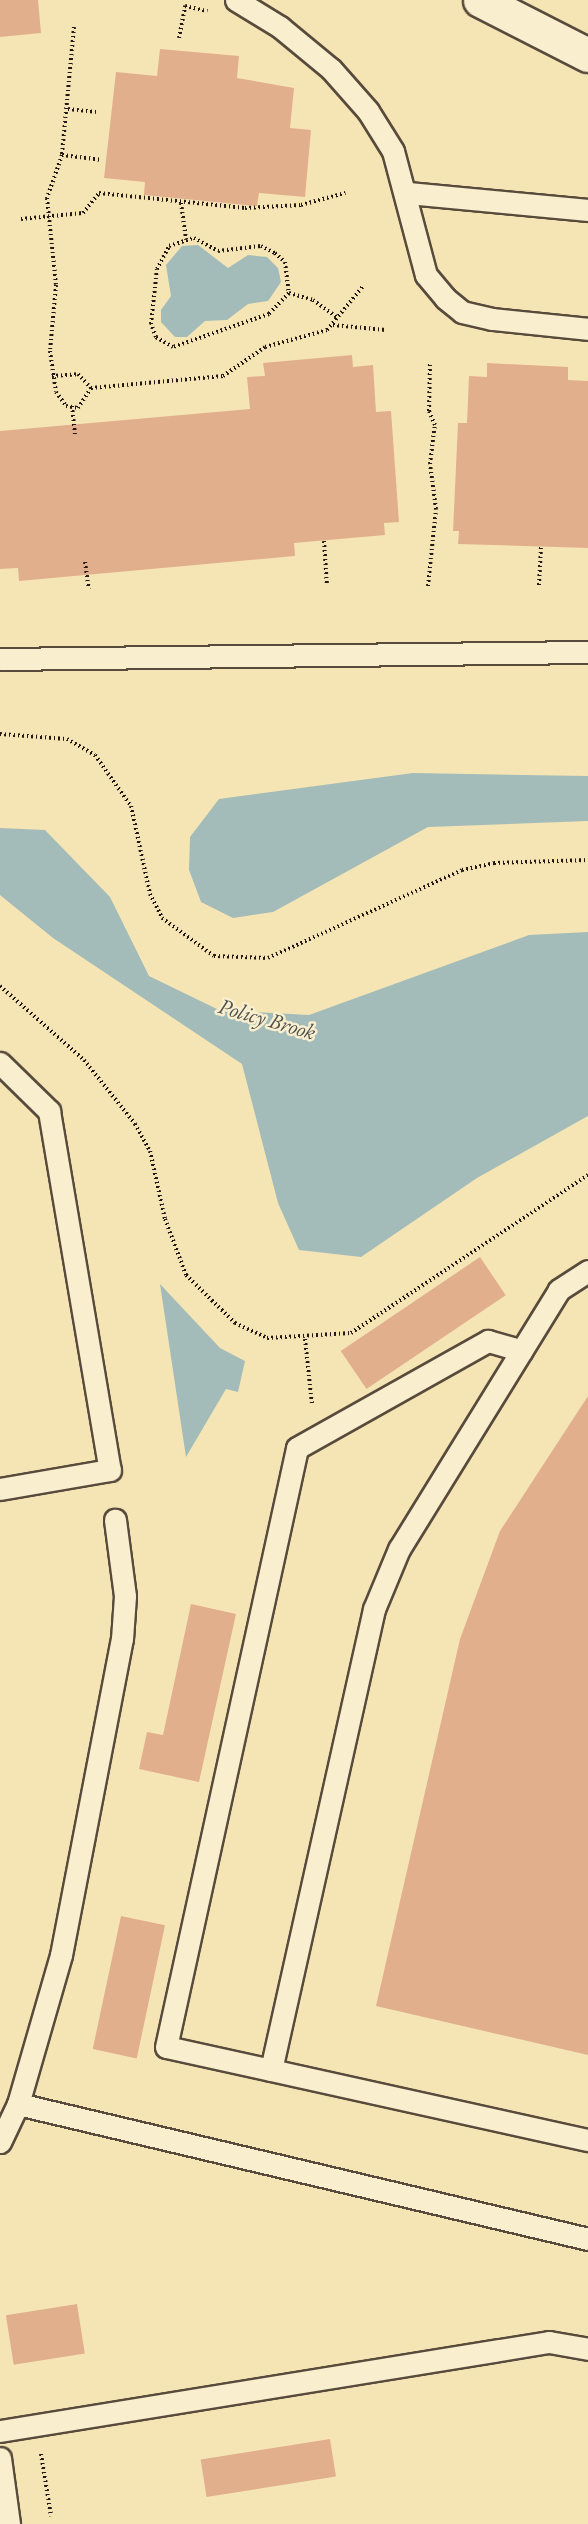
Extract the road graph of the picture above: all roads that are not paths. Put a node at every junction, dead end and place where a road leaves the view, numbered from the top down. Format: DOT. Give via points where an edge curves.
graph roads {
  1 [pos="236,0"];
  2 [pos="480,0"];
  3 [pos="588,55"];
  4 [pos="408,193"];
  5 [pos="588,210"];
  6 [pos="588,329"];
  7 [pos="588,652"];
  8 [pos="0,658"];
  9 [pos="0,1063"];
  10 [pos="588,1271"];
  11 [pos="522,1351"];
  12 [pos="0,1489"];
  13 [pos="115,1520"];
  14 [pos="271,2070"];
  15 [pos="18,2104"];
  16 [pos="588,2140"];
  17 [pos="0,2142"];
  18 [pos="588,2239"];
  19 [pos="588,2349"];
  20 [pos="0,2431"];
  21 [pos="0,2458"];
  22 [pos="9,2524"];
  1 -- 4 [label="lane" via="280,27 331,69 393,151"];
  2 -- 3 [label="street"];
  4 -- 5 [label="lane"];
  4 -- 6 [label="lane" via="426,275 462,312"];
  7 -- 8 [label="lane"];
  9 -- 12 [label="lane" via="49,1111 110,1470"];
  10 -- 11 [label="lane" via="559,1290"];
  11 -- 14 [label="lane" via="399,1550 374,1609"];
  11 -- 14 [label="lane" via="488,1341 297,1448 166,2047"];
  13 -- 15 [label="lane" via="126,1596 122,1639 61,1955"];
  14 -- 16 [label="lane"];
  15 -- 17 [label="lane"];
  15 -- 18 [label="lane"];
  19 -- 20 [label="lane" via="549,2342"];
  21 -- 22 [label="lane"];
}
